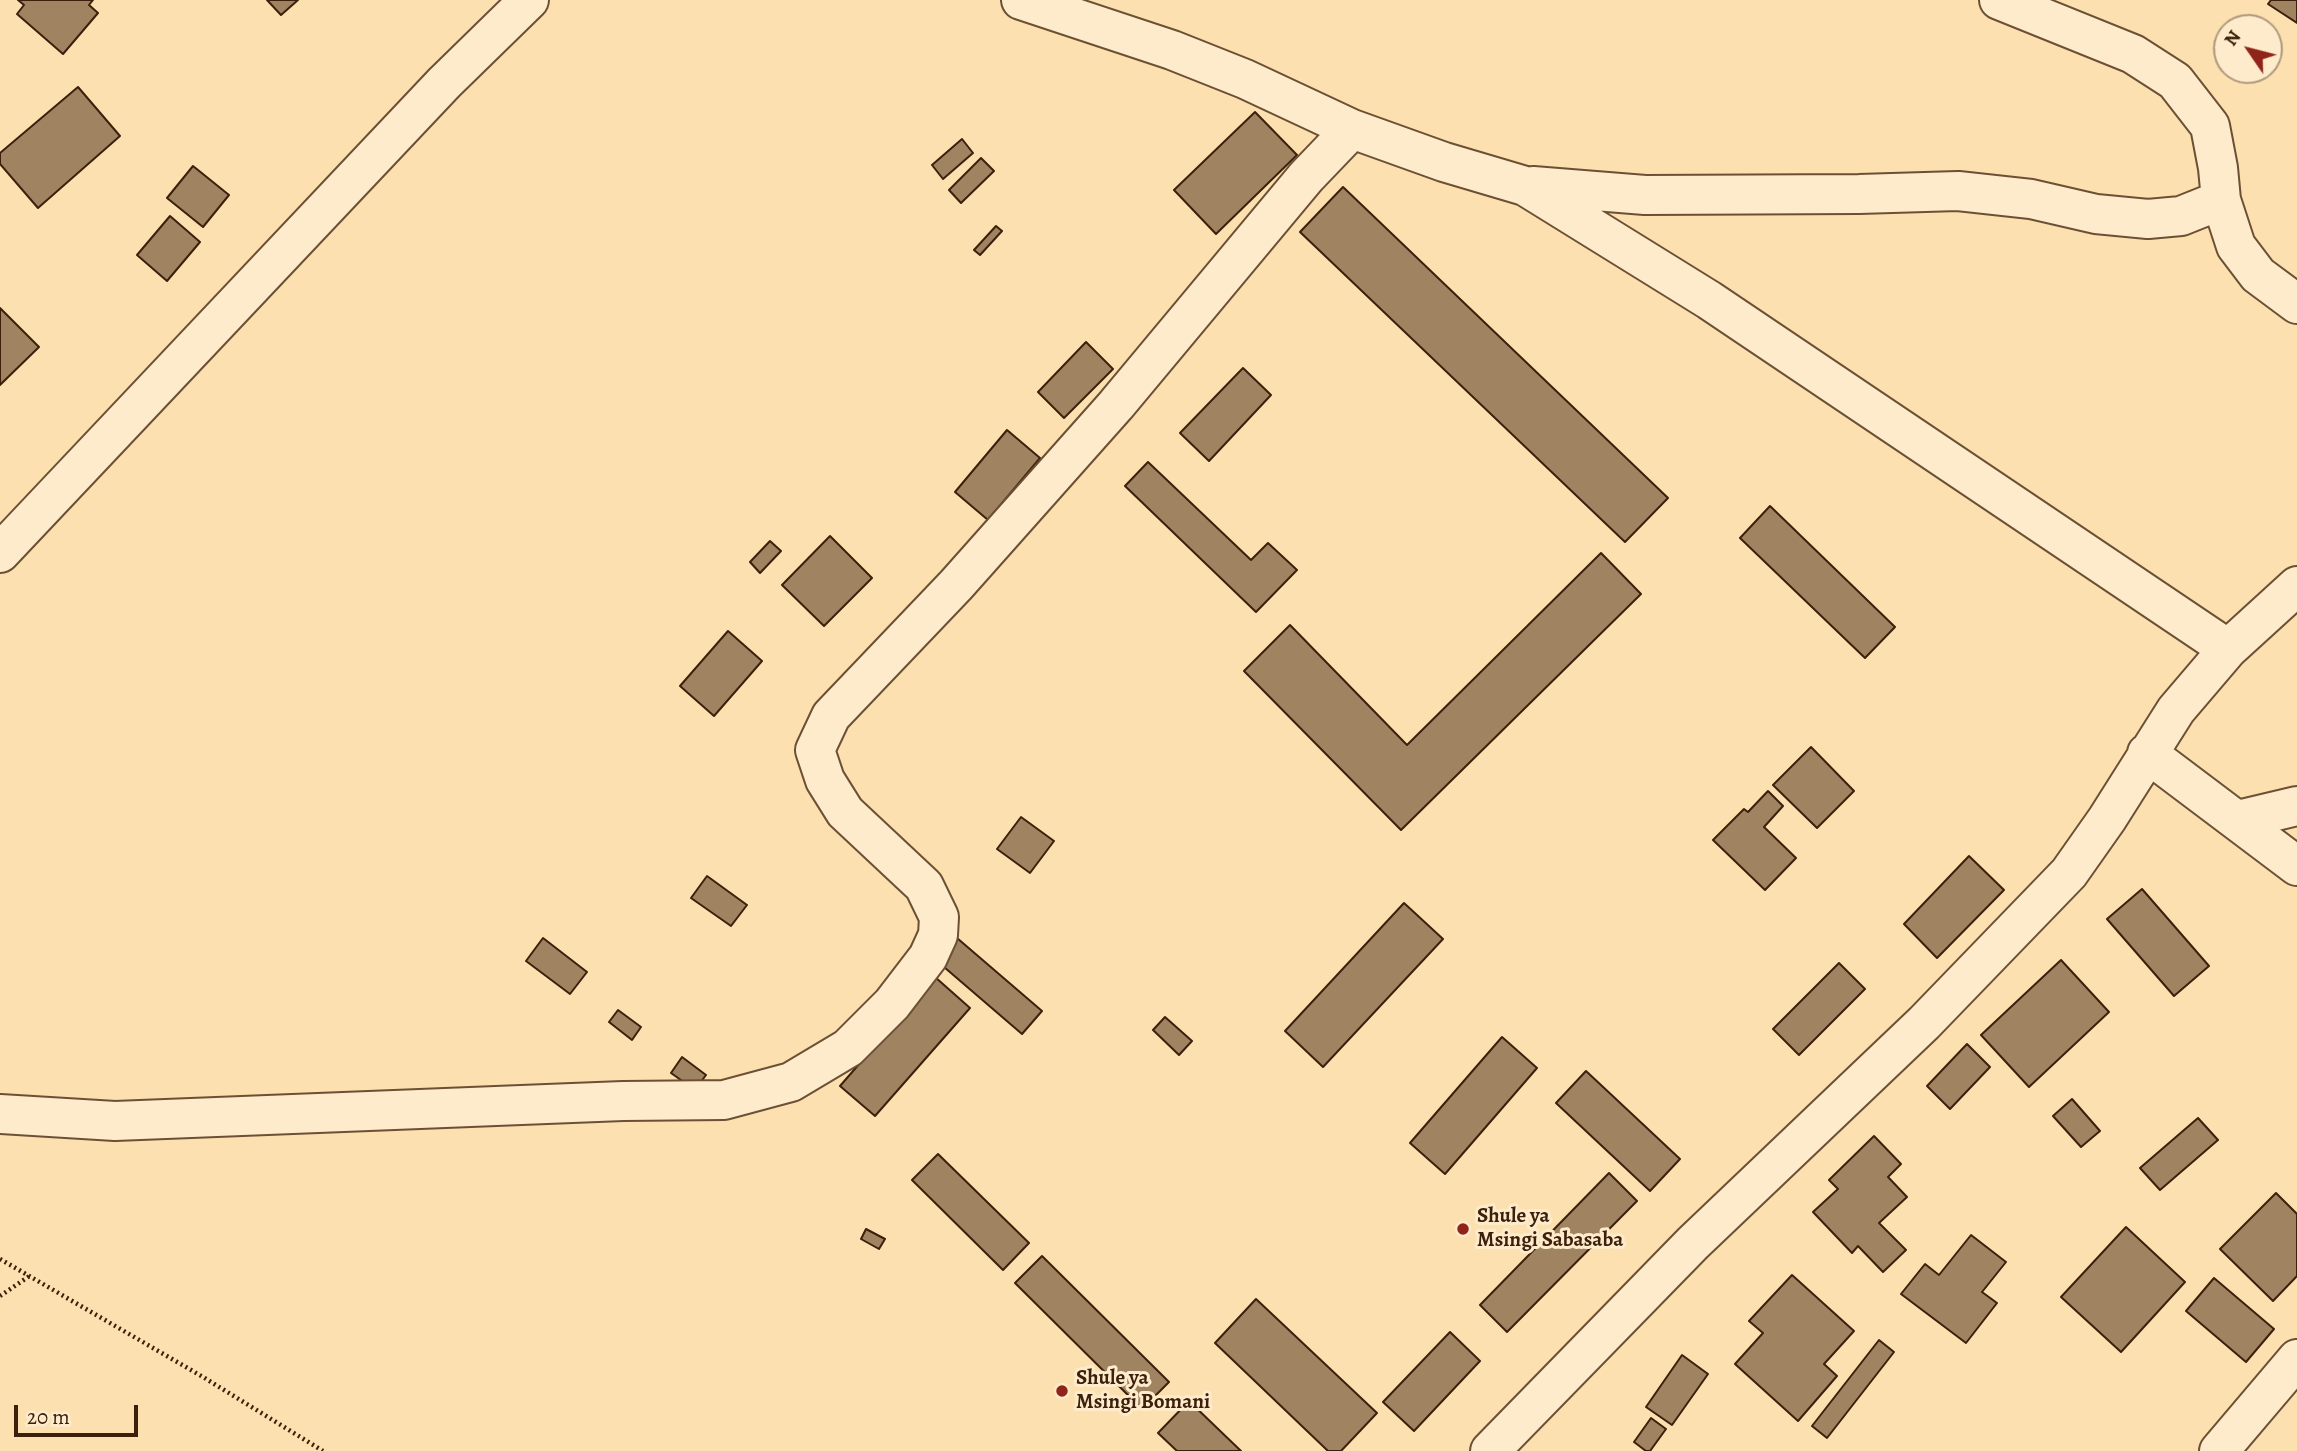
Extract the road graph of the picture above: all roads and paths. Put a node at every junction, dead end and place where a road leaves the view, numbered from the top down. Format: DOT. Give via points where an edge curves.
graph roads {
  1 [pos="529,0"];
  2 [pos="1021,0"];
  3 [pos="1999,0"];
  4 [pos="1352,129"];
  5 [pos="1525,186"];
  6 [pos="2221,200"];
  7 [pos="2297,304"];
  8 [pos="0,553"];
  9 [pos="2297,586"];
  10 [pos="2228,649"];
  11 [pos="2147,753"];
  12 [pos="2297,806"];
  13 [pos="2238,820"];
  14 [pos="2297,866"];
  15 [pos="0,1114"];
  16 [pos="0,1259"];
  17 [pos="31,1275"];
  18 [pos="0,1296"];
  19 [pos="2297,1359"];
  20 [pos="323,1451"];
  21 [pos="1490,1451"];
  22 [pos="2219,1451"];
  1 -- 8 [label="street" via="434,93"];
  2 -- 4 [label="street" via="1172,50"];
  3 -- 6 [label="street" via="2133,54 2175,81 2210,126"];
  4 -- 5 [label="street"];
  4 -- 15 [label="street" via="956,585 831,716 815,751 825,780 845,812 924,886 939,917 938,935 928,957 892,1004 848,1048 791,1082 724,1100 115,1121"];
  5 -- 6 [label="street" via="1645,195 1958,191 2148,219 2181,216"];
  5 -- 10 [label="street" via="1709,300"];
  6 -- 7 [label="street" via="2236,246 2258,275"];
  9 -- 10 [label="street"];
  10 -- 11 [label="street" via="2176,710"];
  11 -- 13 [label="street"];
  11 -- 21 [label="street" via="2069,873 1924,1023 1693,1242"];
  12 -- 13 [label="street"];
  13 -- 14 [label="street"];
  16 -- 17 [label="path"];
  17 -- 18 [label="path"];
  17 -- 20 [label="path"];
  19 -- 22 [label="street"];
}
